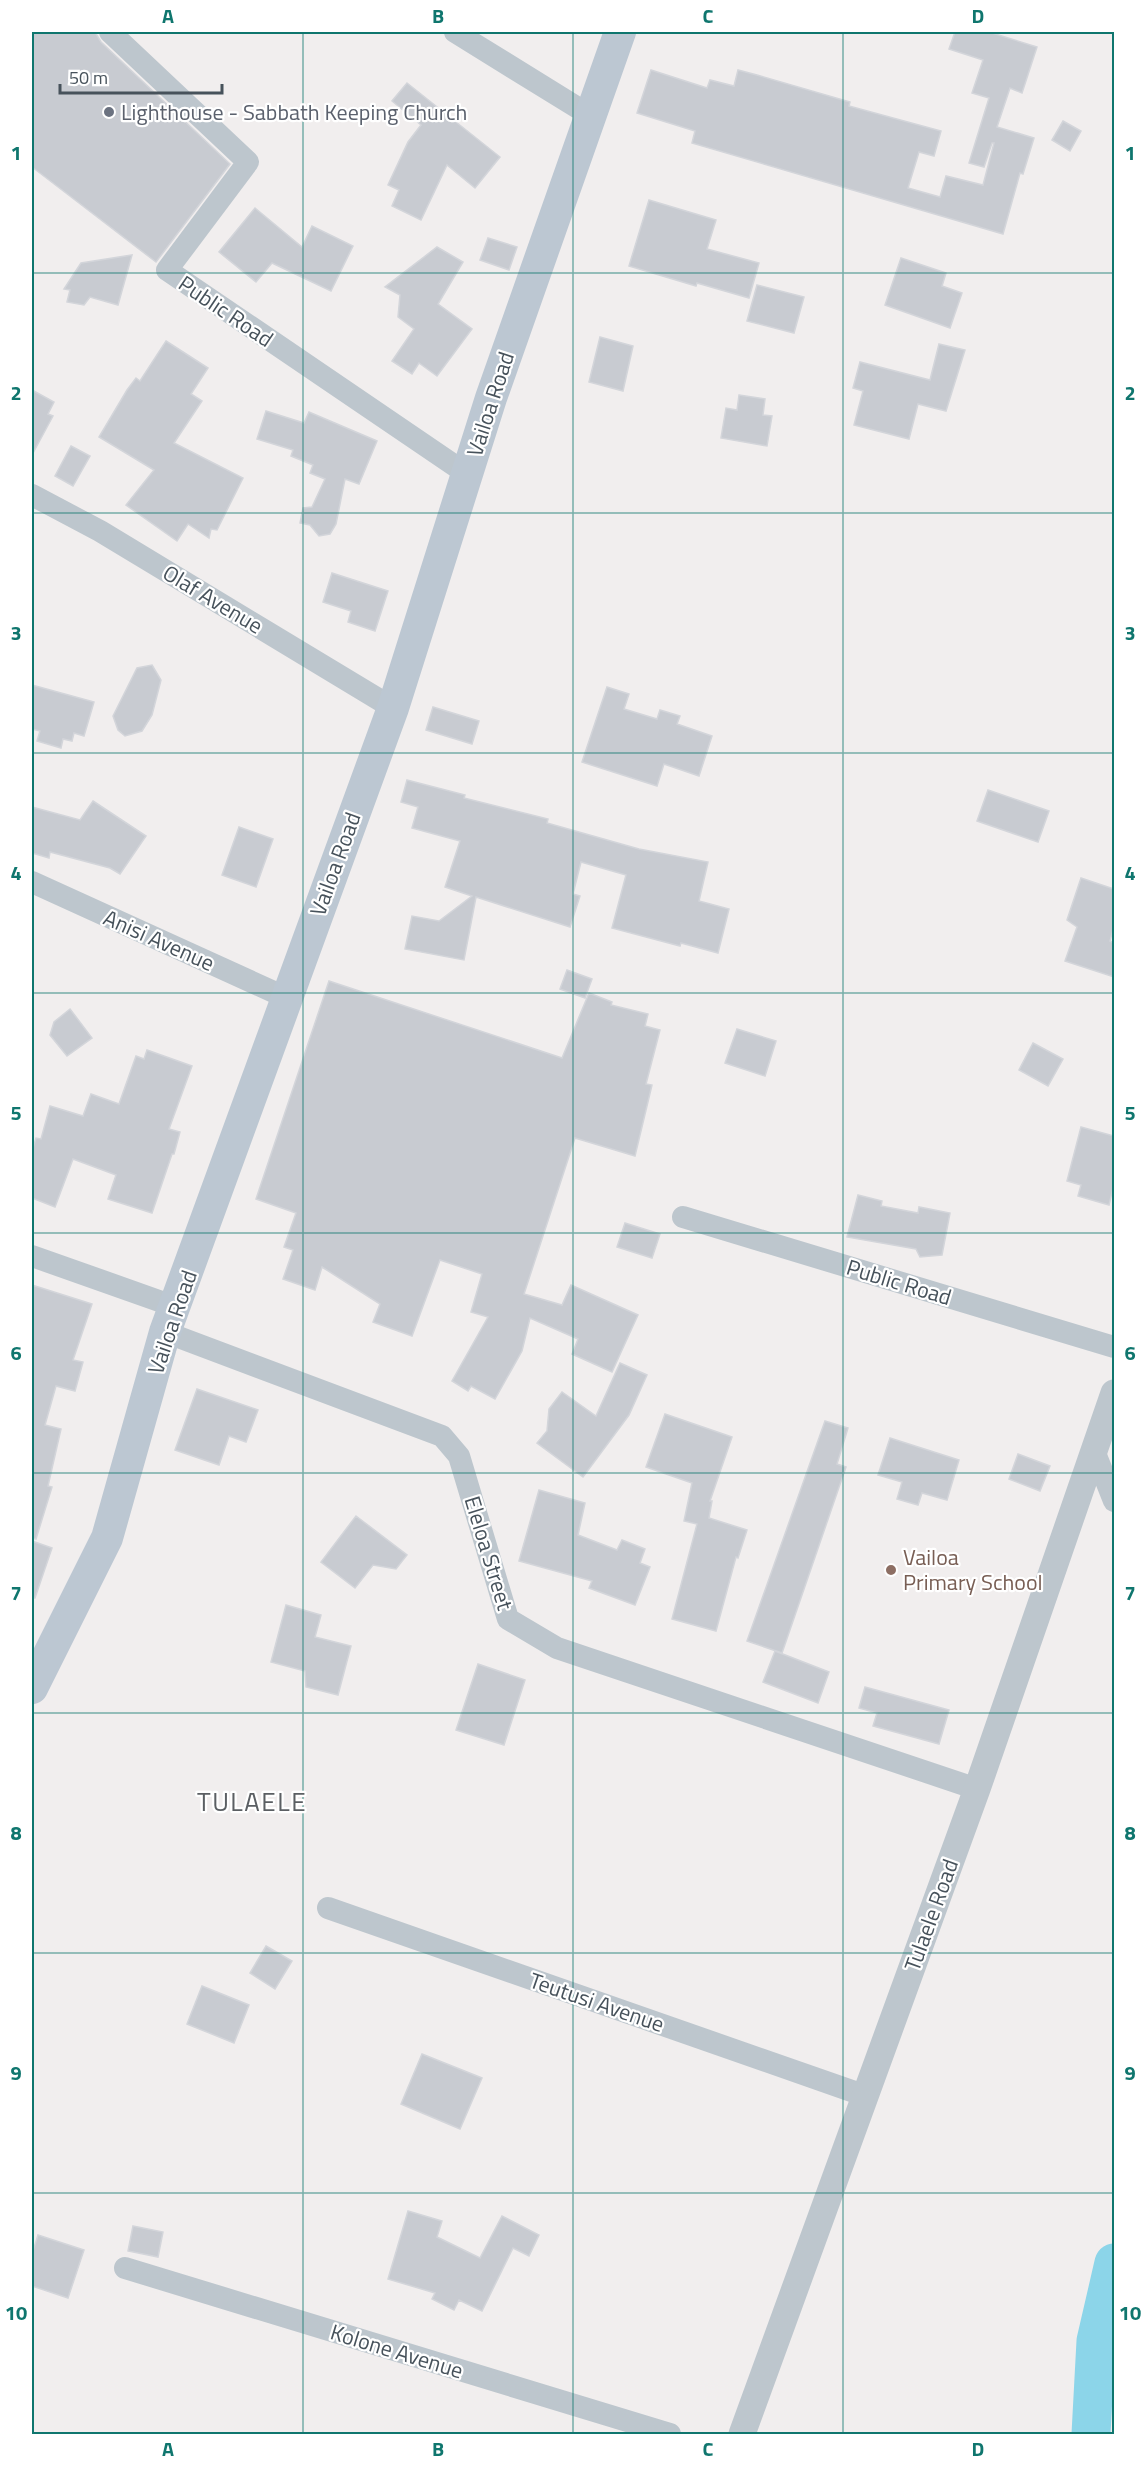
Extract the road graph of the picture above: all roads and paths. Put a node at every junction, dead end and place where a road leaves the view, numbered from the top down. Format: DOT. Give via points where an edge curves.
graph roads {
  1 [pos="110,32"];
  2 [pos="455,32"];
  3 [pos="620,32"];
  4 [pos="591,116"];
  5 [pos="467,474"];
  6 [pos="32,495"];
  7 [pos="393,708"];
  8 [pos="32,882"];
  9 [pos="287,998"];
  10 [pos="683,1217"];
  11 [pos="32,1256"];
  12 [pos="170,1319"];
  13 [pos="1114,1347"];
  14 [pos="1114,1393"];
  15 [pos="1093,1449"];
  16 [pos="1114,1501"];
  17 [pos="32,1689"];
  18 [pos="977,1789"];
  19 [pos="328,1908"];
  20 [pos="866,2096"];
  21 [pos="125,2268"];
  22 [pos="670,2434"];
  23 [pos="742,2434"];
  1 -- 5 [label="street, Public Road" via="248,162 166,270"];
  2 -- 4 [label="street"];
  3 -- 4 [label="main road, Vailoa Road"];
  4 -- 5 [label="main road, Vailoa Road"];
  5 -- 7 [label="main road, Vailoa Road"];
  6 -- 7 [label="street, Olaf Avenue" via="111,537"];
  7 -- 9 [label="main road, Vailoa Road"];
  8 -- 9 [label="street, Anisi Avenue"];
  9 -- 12 [label="main road, Vailoa Road"];
  10 -- 13 [label="street, Public Road"];
  11 -- 12 [label="street, Eleloa Street"];
  12 -- 17 [label="main road, Vailoa Road" via="107,1538"];
  12 -- 18 [label="street, Eleloa Street" via="442,1436 459,1456 508,1619 557,1648"];
  14 -- 15 [label="street, Tulaele Road"];
  15 -- 16 [label="street"];
  15 -- 18 [label="street, Tulaele Road"];
  18 -- 20 [label="street, Tulaele Road"];
  19 -- 20 [label="street, Teutusi Avenue"];
  20 -- 23 [label="street, Tulaele Road"];
  21 -- 22 [label="street, Kolone Avenue"];
}
